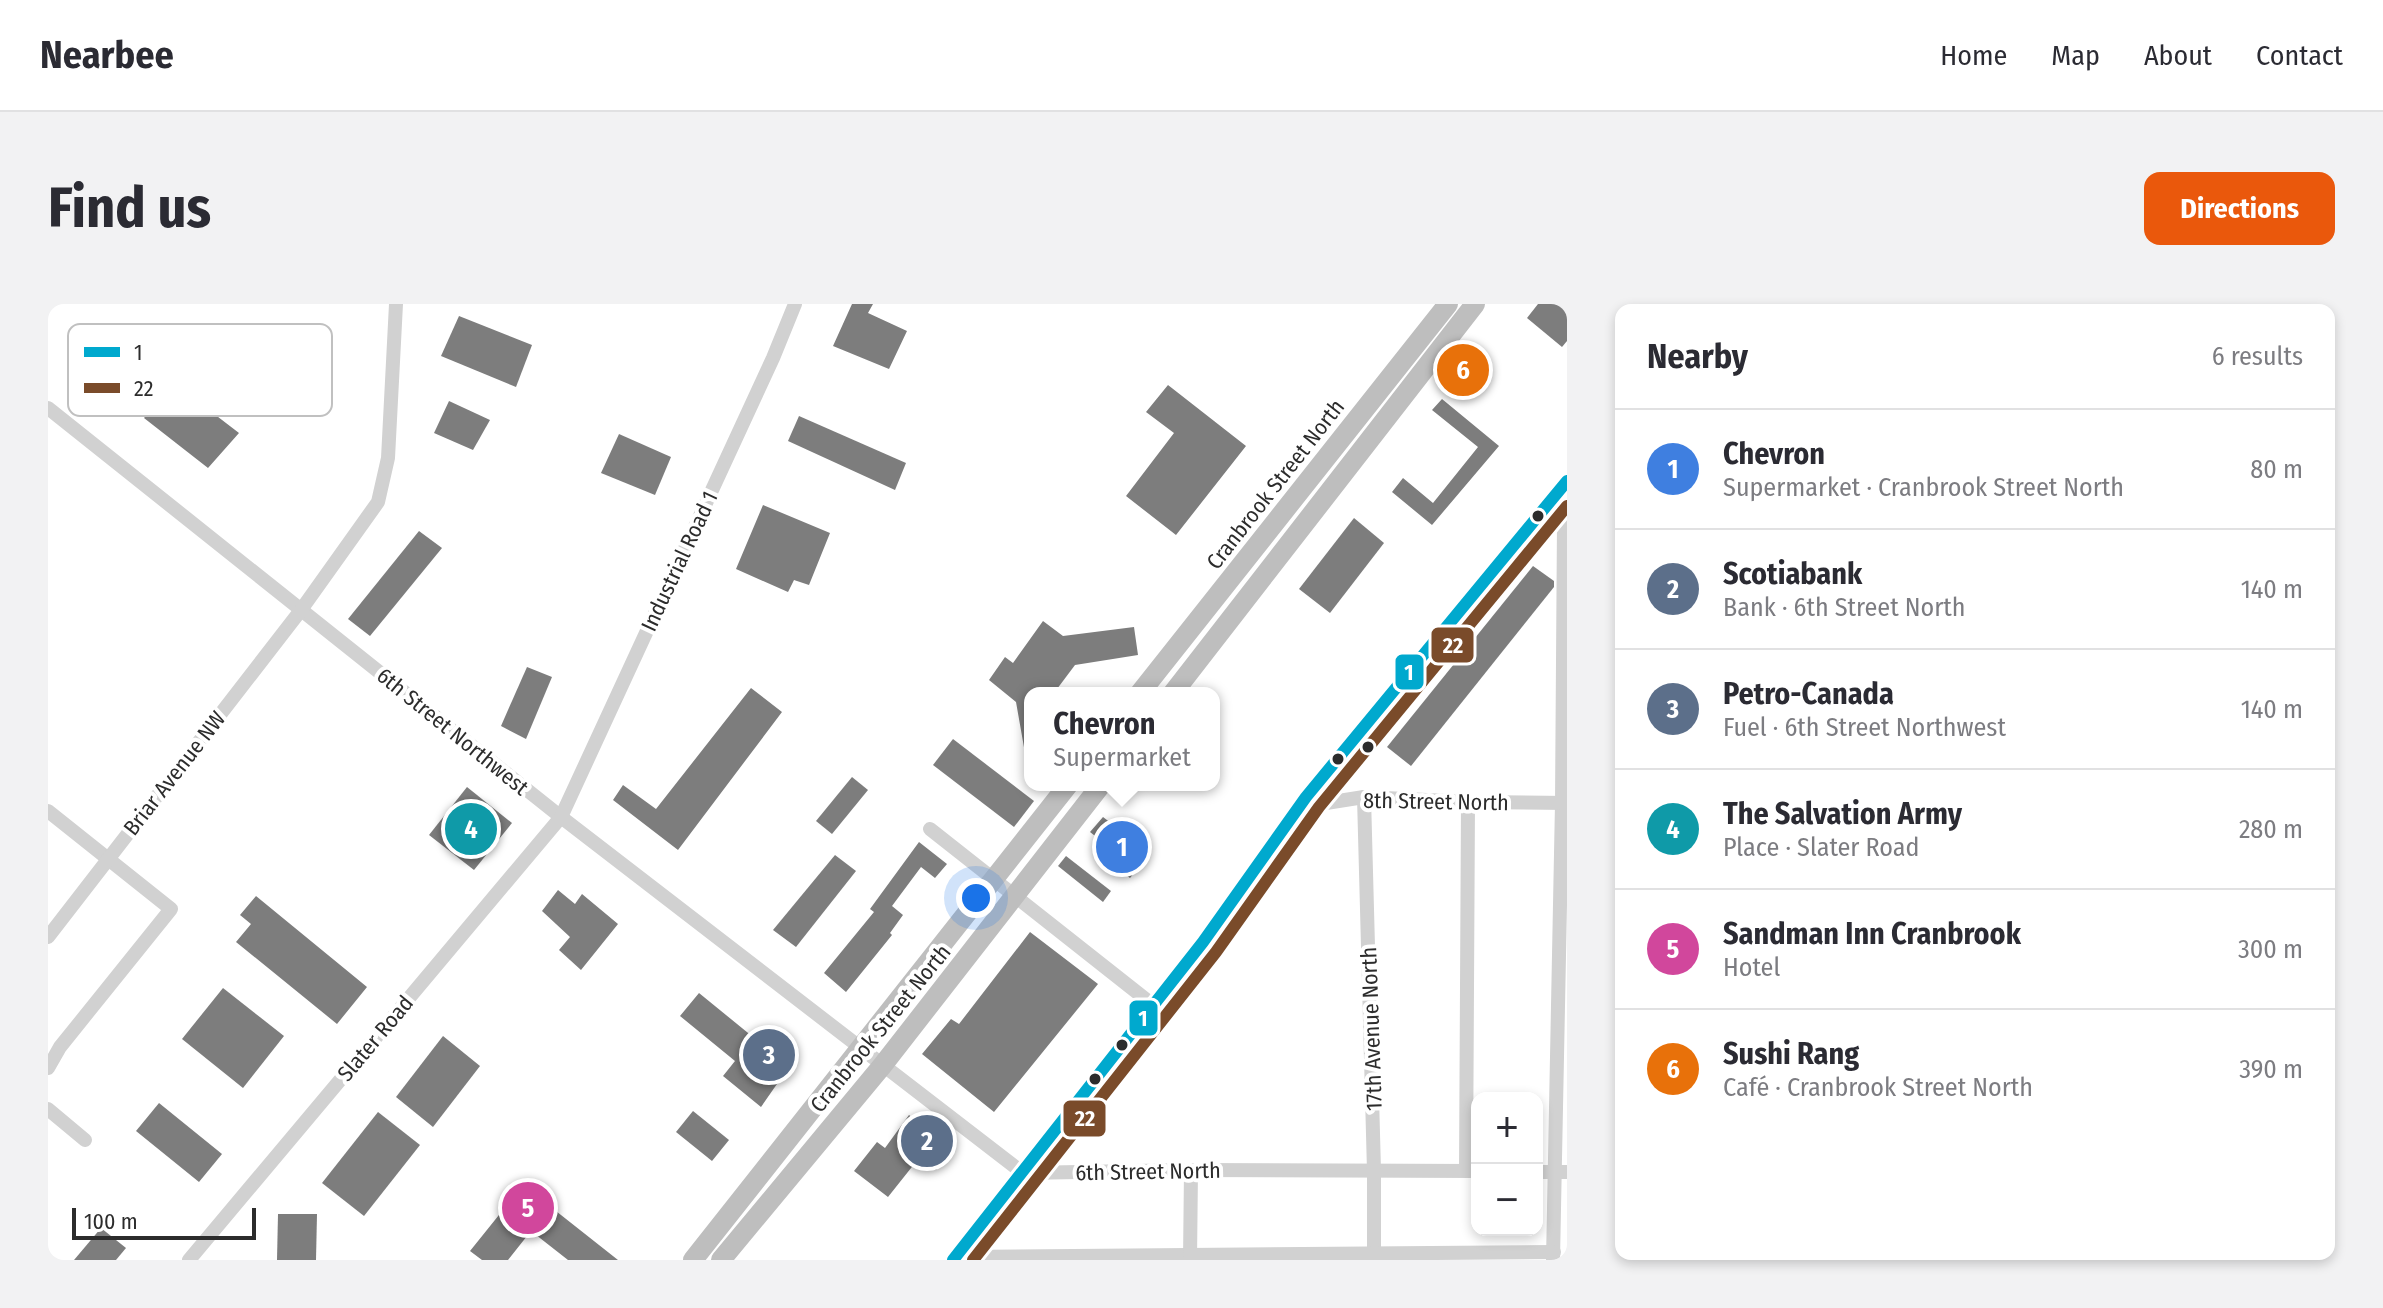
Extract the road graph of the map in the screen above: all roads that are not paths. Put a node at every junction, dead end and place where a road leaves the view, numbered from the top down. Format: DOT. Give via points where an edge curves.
graph roads {
  1 [pos="396,304"];
  2 [pos="795,304"];
  3 [pos="1448,304"];
  4 [pos="1475,304"];
  5 [pos="48,408"];
  6 [pos="1567,481"];
  7 [pos="1551,500"];
  8 [pos="301,610"];
  9 [pos="1145,687"];
  10 [pos="1178,687"];
  11 [pos="1063,791"];
  12 [pos="1096,791"];
  13 [pos="1306,797"];
  14 [pos="1364,797"];
  15 [pos="1468,802"];
  16 [pos="1565,803"];
  17 [pos="48,811"];
  18 [pos="561,817"];
  19 [pos="930,829"];
  20 [pos="109,858"];
  21 [pos="995,878"];
  22 [pos="1015,896"];
  23 [pos="48,937"];
  24 [pos="1153,1005"];
  25 [pos="860,1049"];
  26 [pos="882,1066"];
  27 [pos="48,1068"];
  28 [pos="48,1109"];
  29 [pos="85,1140"];
  30 [pos="1191,1170"];
  31 [pos="1374,1171"];
  32 [pos="1471,1171"];
  33 [pos="1561,1172"];
  34 [pos="1023,1173"];
  35 [pos="1554,1256"];
  36 [pos="1281,1257"];
  37 [pos="1374,1257"];
  38 [pos="1190,1258"];
  39 [pos="954,1259"];
  40 [pos="189,1260"];
  41 [pos="693,1260"];
  42 [pos="721,1260"];
  1 -- 8 [label="street, Briar Avenue NW" via="388,458 378,502"];
  2 -- 18 [label="street, Industrial Road 1"];
  3 -- 9 [label="highway, Cranbrook Street North"];
  4 -- 10 [label="highway"];
  5 -- 8 [label="street, 6th Street Northwest"];
  6 -- 7 [label="street"];
  7 -- 13 [label="street"];
  7 -- 16 [label="street" via="1564,522"];
  8 -- 18 [label="street, 6th Street Northwest"];
  8 -- 20 [label="street, Briar Avenue NW"];
  11 -- 21 [label="highway, Cranbrook Street North"];
  12 -- 22 [label="highway, Cranbrook Street North"];
  13 -- 14 [label="street, 8th Street North" via="1326,803"];
  13 -- 24 [label="street"];
  14 -- 15 [label="street, 8th Street North"];
  14 -- 31 [label="street, 17th Avenue North"];
  15 -- 16 [label="street, 8th Street North"];
  15 -- 32 [label="street"];
  16 -- 33 [label="street"];
  17 -- 20 [label="street"];
  18 -- 25 [label="street, 6th Street Northwest"];
  18 -- 40 [label="street, Slater Road"];
  19 -- 21 [label="street"];
  20 -- 23 [label="street, Briar Avenue NW"];
  20 -- 27 [label="street" via="171,909"];
  21 -- 22 [label="street"];
  21 -- 25 [label="highway, Cranbrook Street North"];
  22 -- 24 [label="street"];
  22 -- 26 [label="highway, Cranbrook Street North"];
  24 -- 34 [label="street"];
  25 -- 26 [label="street"];
  25 -- 41 [label="highway, Cranbrook Street North"];
  26 -- 34 [label="street"];
  26 -- 42 [label="highway, Cranbrook Street North"];
  28 -- 29 [label="street"];
  30 -- 31 [label="street, 6th Street North"];
  30 -- 34 [label="street, 6th Street North"];
  30 -- 38 [label="street"];
  31 -- 32 [label="street, 6th Street North"];
  31 -- 37 [label="street, 17th Avenue North"];
  33 -- 35 [label="street"];
  34 -- 39 [label="street"];
  35 -- 37 [label="street"];
  36 -- 37 [label="street"];
  36 -- 38 [label="street"];
  38 -- 39 [label="street"];
}
